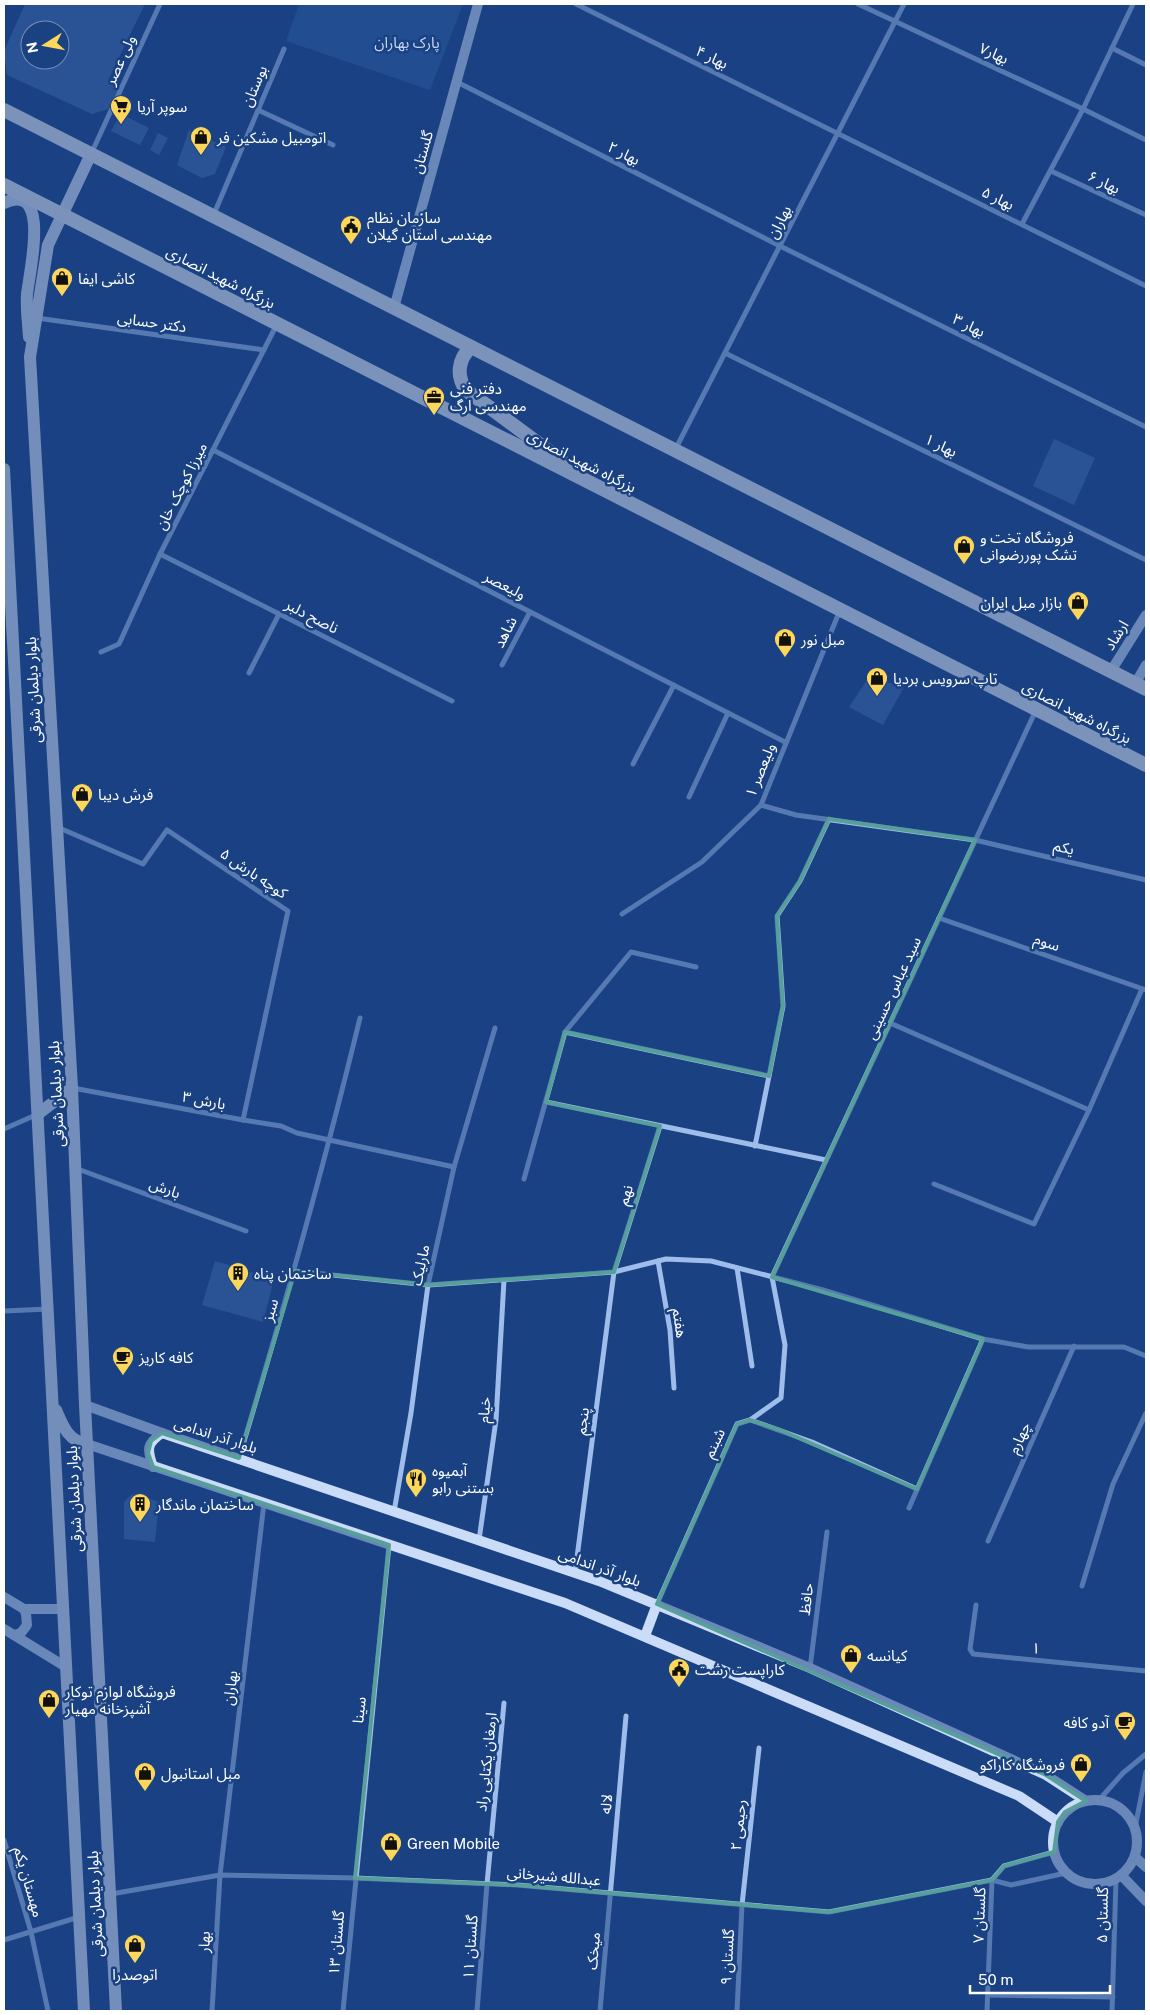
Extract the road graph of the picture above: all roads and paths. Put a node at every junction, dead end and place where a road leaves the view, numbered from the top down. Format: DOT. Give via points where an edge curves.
graph roads {
  1 [pos="160,4"];
  2 [pos="478,4"];
  3 [pos="576,4"];
  4 [pos="858,4"];
  5 [pos="904,4"];
  6 [pos="1133,4"];
  7 [pos="896,21"];
  8 [pos="1112,48"];
  9 [pos="284,49"];
  10 [pos="1146,65"];
  11 [pos="457,82"];
  12 [pos="1083,108"];
  13 [pos="4,110"];
  14 [pos="258,110"];
  15 [pos="838,133"];
  16 [pos="1146,140"];
  17 [pos="334,145"];
  18 [pos="90,154"];
  19 [pos="1051,171"];
  20 [pos="4,185"];
  21 [pos="4,203"];
  22 [pos="62,215"];
  23 [pos="1146,215"];
  24 [pos="213,216"];
  25 [pos="1022,224"];
  26 [pos="780,246"];
  27 [pos="1146,286"];
  28 [pos="394,308"];
  29 [pos="37,318"];
  30 [pos="277,324"];
  31 [pos="471,347"];
  32 [pos="264,350"];
  33 [pos="725,353"];
  34 [pos="30,356"];
  35 [pos="1146,427"];
  36 [pos="213,450"];
  37 [pos="675,451"];
  38 [pos="4,469"];
  39 [pos="598,487"];
  40 [pos="160,554"];
  41 [pos="1146,560"];
  42 [pos="840,610"];
  43 [pos="530,612"];
  44 [pos="280,614"];
  45 [pos="1146,615"];
  46 [pos="100,652"];
  47 [pos="502,665"];
  48 [pos="1146,665"];
  49 [pos="1111,671"];
  50 [pos="250,673"];
  51 [pos="674,685"];
  52 [pos="1141,686"];
  53 [pos="452,701"];
  54 [pos="1036,709"];
  55 [pos="728,712"];
  56 [pos="786,742"];
  57 [pos="633,764"];
  58 [pos="1146,765"];
  59 [pos="689,797"];
  60 [pos="761,805"];
  61 [pos="829,819"];
  62 [pos="57,827"];
  63 [pos="975,840"];
  64 [pos="1146,880"];
  65 [pos="622,914"];
  66 [pos="939,918"];
  67 [pos="696,967"];
  68 [pos="1144,990"];
  69 [pos="360,1018"];
  70 [pos="890,1023"];
  71 [pos="495,1028"];
  72 [pos="565,1032"];
  73 [pos="769,1076"];
  74 [pos="72,1088"];
  75 [pos="546,1102"];
  76 [pos="1089,1110"];
  77 [pos="38,1114"];
  78 [pos="243,1120"];
  79 [pos="660,1126"];
  80 [pos="4,1129"];
  81 [pos="330,1140"];
  82 [pos="755,1146"];
  83 [pos="826,1160"];
  84 [pos="454,1167"];
  85 [pos="75,1168"];
  86 [pos="524,1179"];
  87 [pos="934,1184"];
  88 [pos="246,1231"];
  89 [pos="658,1261"];
  90 [pos="737,1268"];
  91 [pos="295,1271"];
  92 [pos="614,1272"];
  93 [pos="772,1277"];
  94 [pos="504,1280"];
  95 [pos="428,1285"];
  96 [pos="48,1309"];
  97 [pos="4,1312"];
  98 [pos="983,1339"];
  99 [pos="1074,1346"];
  100 [pos="1146,1356"];
  101 [pos="752,1366"];
  102 [pos="674,1388"];
  103 [pos="53,1400"];
  104 [pos="85,1405"];
  105 [pos="1146,1413"];
  106 [pos="750,1420"];
  107 [pos="162,1433"];
  108 [pos="87,1444"];
  109 [pos="239,1458"];
  110 [pos="153,1467"];
  111 [pos="917,1489"];
  112 [pos="264,1503"];
  113 [pos="908,1508"];
  114 [pos="394,1512"];
  115 [pos="827,1532"];
  116 [pos="479,1540"];
  117 [pos="988,1541"];
  118 [pos="389,1545"];
  119 [pos="575,1573"];
  120 [pos="1082,1586"];
  121 [pos="4,1597"];
  122 [pos="657,1604"];
  123 [pos="976,1606"];
  124 [pos="64,1609"];
  125 [pos="24,1610"];
  126 [pos="4,1629"];
  127 [pos="14,1635"];
  128 [pos="645,1636"];
  129 [pos="66,1667"];
  130 [pos="810,1668"];
  131 [pos="1146,1671"];
  132 [pos="504,1704"];
  133 [pos="626,1716"];
  134 [pos="759,1748"];
  135 [pos="1146,1754"];
  136 [pos="1146,1772"];
  137 [pos="1099,1800"];
  138 [pos="1086,1801"];
  139 [pos="1058,1822"];
  140 [pos="1135,1828"];
  141 [pos="4,1840"];
  142 [pos="1054,1852"];
  143 [pos="1135,1857"];
  144 [pos="1146,1867"];
  145 [pos="1066,1874"];
  146 [pos="220,1875"];
  147 [pos="1119,1877"];
  148 [pos="354,1878"];
  149 [pos="992,1880"];
  150 [pos="487,1884"];
  151 [pos="611,1893"];
  152 [pos="110,1894"];
  153 [pos="1146,1901"];
  154 [pos="742,1905"];
  155 [pos="80,1916"];
  156 [pos="31,1932"];
  157 [pos="4,1940"];
  158 [pos="988,1995"];
  159 [pos="1113,1997"];
  160 [pos="48,2011"];
  161 [pos="84,2011"];
  162 [pos="116,2011"];
  163 [pos="212,2011"];
  164 [pos="342,2011"];
  165 [pos="477,2011"];
  166 [pos="600,2011"];
  167 [pos="736,2011"];
  168 [pos="987,2011"];
  169 [pos="1112,2011"];
  1 -- 18 [label="street, ولی عصر"];
  2 -- 11 [label="main road, گلستان"];
  3 -- 15 [label="street, بهار ۴"];
  4 -- 7 [label="street"];
  5 -- 7 [label="street, بهاران"];
  6 -- 8 [label="street"];
  7 -- 12 [label="street, بهار۷"];
  7 -- 15 [label="street, بهاران"];
  8 -- 10 [label="street"];
  8 -- 12 [label="street"];
  9 -- 14 [label="street, بوستان"];
  11 -- 26 [label="street, بهار ۲"];
  11 -- 28 [label="main road, گلستان"];
  12 -- 16 [label="street, بهار۷"];
  12 -- 19 [label="street"];
  13 -- 18 [label="highway"];
  14 -- 17 [label="street"];
  14 -- 24 [label="street, بوستان"];
  15 -- 25 [label="street, بهار ۵"];
  15 -- 26 [label="street, بهاران"];
  18 -- 22 [label="main road, بلوار دیلمان شرقی"];
  18 -- 24 [label="highway"];
  19 -- 23 [label="street, بهار ۶"];
  19 -- 25 [label="street"];
  20 -- 22 [label="highway, بزرگراه شهید انصاری"];
  21 -- 34 [label="main road" via="11,200 23,202 34,214 35,237 27,309"];
  22 -- 29 [label="main road, بلوار دیلمان شرقی" via="48,245"];
  22 -- 30 [label="highway, بزرگراه شهید انصاری"];
  24 -- 28 [label="highway"];
  25 -- 27 [label="street, بهار ۵"];
  26 -- 33 [label="street, بهاران"];
  26 -- 35 [label="street, بهار ۳"];
  28 -- 31 [label="highway"];
  29 -- 32 [label="street, دکتر حسابی"];
  29 -- 34 [label="main road, بلوار دیلمان شرقی"];
  30 -- 32 [label="street, میرزا کوچک خان"];
  30 -- 39 [label="highway, بزرگراه شهید انصاری"];
  31 -- 37 [label="highway"];
  31 -- 39 [label="highway" via="462,359 460,370 461,381 470,394"];
  32 -- 36 [label="street, میرزا کوچک خان"];
  33 -- 37 [label="street, بهاران"];
  33 -- 41 [label="street, بهار ۱"];
  34 -- 62 [label="main road, بلوار دیلمان شرقی"];
  36 -- 40 [label="street, میرزا کوچک خان"];
  36 -- 43 [label="street, ولیعصر"];
  37 -- 49 [label="highway"];
  38 -- 77 [label="main road, بلوار دیلمان شرقی"];
  39 -- 42 [label="highway, بزرگراه شهید انصاری"];
  40 -- 44 [label="street, ناصح دلبر"];
  40 -- 46 [label="street, میرزا کوچک خان" via="119,644"];
  42 -- 54 [label="highway, بزرگراه شهید انصاری"];
  42 -- 56 [label="street, ولیعصر ۱"];
  43 -- 47 [label="street, شاهد"];
  43 -- 51 [label="street, ولیعصر"];
  44 -- 50 [label="street"];
  44 -- 53 [label="street, ناصح دلبر"];
  45 -- 49 [label="main road, ارشاد"];
  48 -- 52 [label="main road"];
  49 -- 52 [label="highway"];
  51 -- 55 [label="street, ولیعصر"];
  51 -- 57 [label="street"];
  54 -- 58 [label="highway, بزرگراه شهید انصاری"];
  54 -- 63 [label="street, سید عباس حسینی"];
  55 -- 56 [label="street, ولیعصر"];
  55 -- 59 [label="street"];
  56 -- 60 [label="street, ولیعصر ۱"];
  60 -- 61 [label="street, یکم" via="796,815"];
  60 -- 65 [label="street, ولیعصر ۱" via="702,862"];
  61 -- 63 [label="street, یکم"];
  61 -- 73 [label="street" via="800,882 777,916 783,1006"];
  62 -- 74 [label="main road, بلوار دیلمان شرقی"];
  62 -- 78 [label="street, کوچه بارش ۵" via="143,864 167,830 288,911"];
  63 -- 64 [label="street, یکم"];
  63 -- 66 [label="street, سید عباس حسینی"];
  66 -- 68 [label="street, سوم"];
  66 -- 70 [label="street, سید عباس حسینی"];
  67 -- 72 [label="street" via="631,952"];
  68 -- 76 [label="street"];
  69 -- 81 [label="street, سبز"];
  70 -- 76 [label="street"];
  70 -- 83 [label="street, سید عباس حسینی"];
  71 -- 84 [label="street, مارلیک"];
  72 -- 73 [label="street"];
  72 -- 75 [label="street"];
  73 -- 82 [label="street"];
  74 -- 77 [label="main road"];
  74 -- 78 [label="street, بارش ۳"];
  74 -- 85 [label="main road, بلوار دیلمان شرقی"];
  75 -- 79 [label="street"];
  75 -- 86 [label="street"];
  76 -- 87 [label="street" via="1034,1224"];
  77 -- 80 [label="street"];
  77 -- 96 [label="main road, بلوار دیلمان شرقی"];
  78 -- 81 [label="street, بارش ۳" via="281,1126"];
  79 -- 82 [label="street"];
  79 -- 92 [label="street, نهم"];
  81 -- 84 [label="street, بارش ۳"];
  81 -- 91 [label="street, سبز"];
  82 -- 83 [label="street"];
  83 -- 93 [label="street, سید عباس حسینی"];
  84 -- 95 [label="street, مارلیک"];
  85 -- 88 [label="street, بارش"];
  85 -- 104 [label="main road, بلوار دیلمان شرقی"];
  89 -- 90 [label="street" via="711,1261"];
  89 -- 92 [label="street"];
  89 -- 102 [label="street, هفتم" via="670,1330"];
  90 -- 93 [label="street"];
  90 -- 101 [label="street"];
  91 -- 95 [label="street"];
  91 -- 109 [label="street, سبز"];
  92 -- 94 [label="street"];
  92 -- 119 [label="street, پنجم"];
  93 -- 98 [label="street"];
  93 -- 106 [label="street, شبنم" via="785,1345 781,1398"];
  94 -- 95 [label="street"];
  94 -- 116 [label="street, خیام" via="496,1420"];
  95 -- 114 [label="street, مارلیک"];
  96 -- 97 [label="street"];
  96 -- 103 [label="main road, بلوار دیلمان شرقی"];
  98 -- 99 [label="street" via="1028,1347"];
  98 -- 111 [label="street"];
  99 -- 100 [label="street" via="1124,1347"];
  99 -- 117 [label="street, چهارم"];
  103 -- 108 [label="main road" via="68,1435"];
  103 -- 124 [label="main road, بلوار دیلمان شرقی"];
  104 -- 107 [label="main road, بلوار آذر اندامی"];
  104 -- 108 [label="main road, بلوار دیلمان شرقی"];
  105 -- 120 [label="street" via="1113,1484"];
  106 -- 111 [label="street" via="812,1442"];
  106 -- 122 [label="street, شبنم" via="737,1424 731,1434"];
  107 -- 109 [label="main road, بلوار آذر اندامی"];
  107 -- 110 [label="main road" via="151,1441 148,1453"];
  108 -- 110 [label="main road"];
  108 -- 152 [label="main road, بلوار دیلمان شرقی"];
  109 -- 114 [label="main road, بلوار آذر اندامی"];
  110 -- 112 [label="main road"];
  111 -- 113 [label="street"];
  112 -- 118 [label="main road"];
  112 -- 146 [label="street, بهاران"];
  114 -- 116 [label="main road, بلوار آذر اندامی"];
  115 -- 130 [label="street, حافظ"];
  116 -- 119 [label="main road, بلوار آذر اندامی"];
  118 -- 128 [label="main road" via="566,1603"];
  118 -- 148 [label="street, سینا"];
  119 -- 122 [label="main road, بلوار آذر اندامی"];
  121 -- 125 [label="main road"];
  122 -- 128 [label="main road"];
  122 -- 130 [label="main road, بلوار آذر اندامی"];
  123 -- 131 [label="street, ۱" via="972,1654"];
  124 -- 125 [label="main road"];
  124 -- 129 [label="main road, بلوار دیلمان شرقی"];
  125 -- 127 [label="main road" via="28,1625"];
  126 -- 127 [label="main road"];
  127 -- 129 [label="main road"];
  128 -- 139 [label="main road" via="1018,1796"];
  129 -- 155 [label="main road, بلوار دیلمان شرقی"];
  130 -- 138 [label="main road, بلوار آذر اندامی" via="1046,1775"];
  132 -- 150 [label="street, ارمغان یکتایی راد"];
  133 -- 151 [label="street, لاله"];
  134 -- 154 [label="street, رحیمی ۲"];
  135 -- 137 [label="street" via="1123,1773"];
  136 -- 140 [label="street"];
  137 -- 138 [label="main road"];
  137 -- 140 [label="main road" via="1117,1806 1128,1815"];
  138 -- 139 [label="main road" via="1065,1812"];
  139 -- 142 [label="main road" via="1054,1832"];
  140 -- 143 [label="main road" via="1138,1843"];
  141 -- 156 [label="street, مهستان یکم"];
  142 -- 145 [label="main road"];
  142 -- 149 [label="street, عبدالله شیرخانی" via="1004,1866"];
  143 -- 144 [label="main road"];
  143 -- 147 [label="main road"];
  145 -- 147 [label="main road" via="1079,1882 1094,1885"];
  145 -- 149 [label="street, عبدالله شیرخانی" via="1011,1886"];
  146 -- 148 [label="street, عبدالله شیرخانی"];
  146 -- 152 [label="street, عبدالله شیرخانی"];
  146 -- 163 [label="street, بهار"];
  147 -- 153 [label="main road"];
  147 -- 159 [label="street, گلستان ۵"];
  148 -- 150 [label="street, عبدالله شیرخانی"];
  148 -- 164 [label="street, گلستان ۱۳"];
  149 -- 154 [label="street, عبدالله شیرخانی" via="829,1912"];
  149 -- 158 [label="street, گلستان ۷"];
  150 -- 151 [label="street, عبدالله شیرخانی"];
  150 -- 165 [label="street, گلستان ۱۱"];
  151 -- 154 [label="street, عبدالله شیرخانی"];
  151 -- 166 [label="street, میخک"];
  152 -- 162 [label="main road, بلوار دیلمان شرقی"];
  154 -- 167 [label="street, گلستان ۹"];
  155 -- 156 [label="street"];
  155 -- 161 [label="main road, بلوار دیلمان شرقی"];
  156 -- 157 [label="street"];
  156 -- 160 [label="street, مهستان یکم"];
  158 -- 159 [label="street"];
  158 -- 168 [label="street, گلستان ۷"];
  159 -- 169 [label="street, گلستان ۵"];
}
